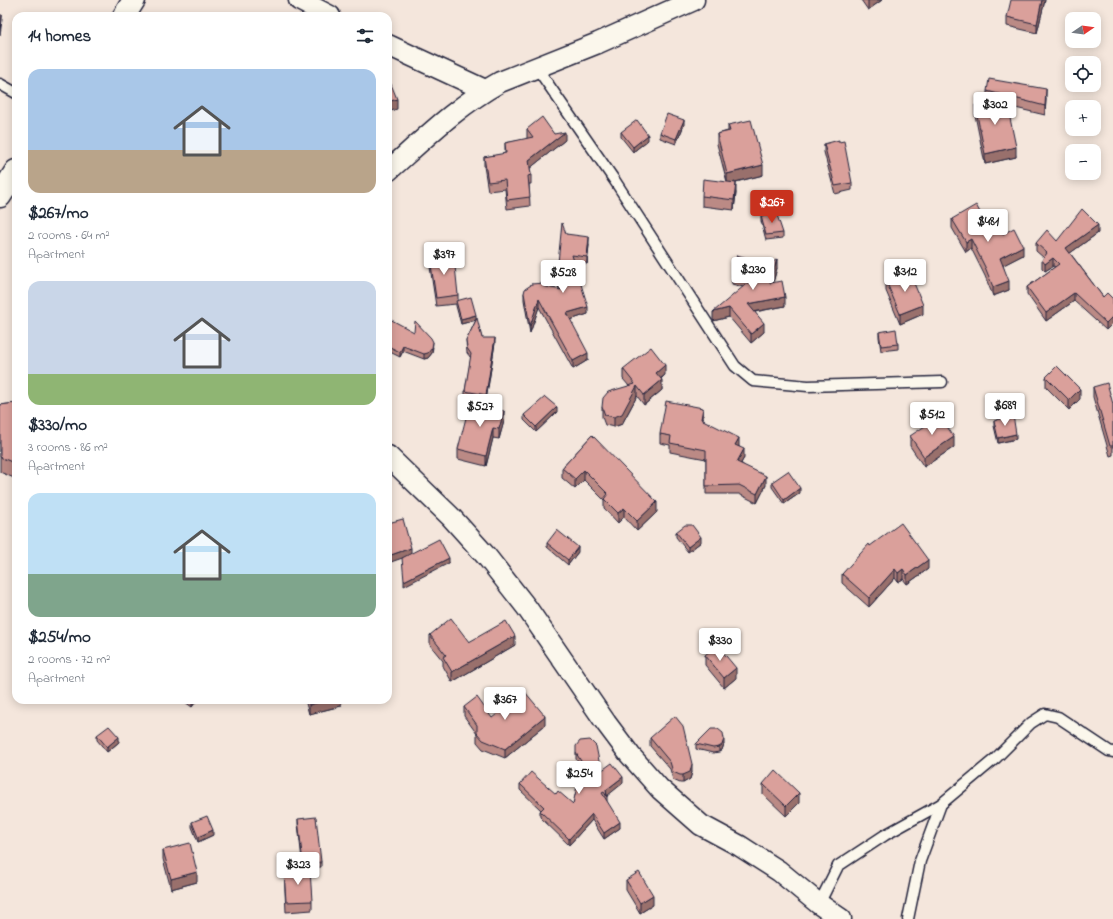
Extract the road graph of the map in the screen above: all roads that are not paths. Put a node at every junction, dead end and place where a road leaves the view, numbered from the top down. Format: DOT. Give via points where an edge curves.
graph roads {
  1 [pos="299,0"];
  2 [pos="694,0"];
  3 [pos="322,12"];
  4 [pos="392,47"];
  5 [pos="537,68"];
  6 [pos="0,84"];
  7 [pos="485,90"];
  8 [pos="12,91"];
  9 [pos="392,168"];
  10 [pos="12,178"];
  11 [pos="0,196"];
  12 [pos="942,382"];
  13 [pos="392,460"];
  14 [pos="1113,752"];
  15 [pos="941,804"];
  16 [pos="819,904"];
  17 [pos="841,919"];
  18 [pos="908,919"];
  1 -- 3 [label="street"];
  2 -- 5 [label="street"];
  4 -- 7 [label="street"];
  5 -- 7 [label="street"];
  5 -- 12 [label="lane" via="615,180 735,366 753,381 808,386"];
  6 -- 8 [label="lane"];
  7 -- 9 [label="street" via="447,117"];
  10 -- 11 [label="main road"];
  13 -- 16 [label="street" via="451,517 528,608 606,723 660,789 701,825 779,871"];
  14 -- 15 [label="lane" via="1058,717 1045,714 1031,723 996,758"];
  15 -- 16 [label="lane" via="885,835 838,866"];
  15 -- 18 [label="lane" via="920,861"];
  16 -- 17 [label="street"];
}
